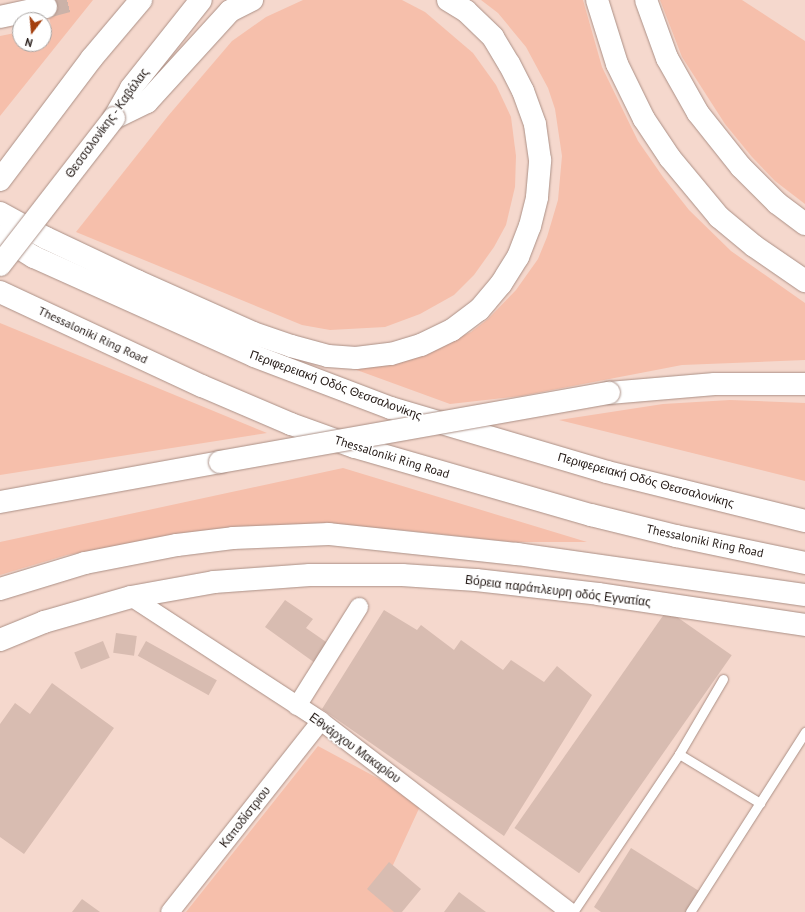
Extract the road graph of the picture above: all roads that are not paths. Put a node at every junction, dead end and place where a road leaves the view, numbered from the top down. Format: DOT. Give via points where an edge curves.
graph roads {
  1 [pos="141,0"];
  2 [pos="201,0"];
  3 [pos="252,0"];
  4 [pos="448,0"];
  5 [pos="597,0"];
  6 [pos="646,0"];
  7 [pos="46,6"];
  8 [pos="0,17"];
  9 [pos="139,95"];
  10 [pos="0,180"];
  11 [pos="0,213"];
  12 [pos="805,224"];
  13 [pos="0,236"];
  14 [pos="0,265"];
  15 [pos="805,281"];
  16 [pos="0,292"];
  17 [pos="805,384"];
  18 [pos="0,502"];
  19 [pos="805,521"];
  20 [pos="805,563"];
  21 [pos="0,589"];
  22 [pos="805,595"];
  23 [pos="131,597"];
  24 [pos="359,607"];
  25 [pos="805,625"];
  26 [pos="0,640"];
  27 [pos="723,680"];
  28 [pos="297,706"];
  29 [pos="321,721"];
  30 [pos="805,732"];
  31 [pos="679,754"];
  32 [pos="760,803"];
  33 [pos="170,912"];
  34 [pos="572,912"];
  35 [pos="690,912"];
  1 -- 10 [label="main road" via="92,58"];
  2 -- 9 [label="main road, Θεσσαλονίκης - Καβάλας"];
  3 -- 9 [label="main road" via="225,17"];
  4 -- 11 [label="main road" via="466,11 493,37 524,91 535,124 540,160 538,197 518,257 501,284 479,310 440,336 391,354 356,358 328,356 291,346 253,333 143,284"];
  5 -- 15 [label="main road" via="617,64 644,119 670,158 719,217 754,246"];
  6 -- 12 [label="main road" via="667,58 698,113 741,167 777,203"];
  7 -- 8 [label="main road"];
  9 -- 14 [label="main road, Θεσσαλονίκης - Καβάλας, bridge" via="114,118"];
  13 -- 19 [label="main road, Περιφερειακή Οδός Θεσσαλονίκης" via="34,257 247,353 391,408 607,472"];
  16 -- 20 [label="main road, Thessaloniki Ring Road" via="202,386 291,424 355,447 591,515"];
  17 -- 18 [label="main road, bridge" via="716,384 609,393"];
  21 -- 22 [label="main road" via="85,563 177,545 233,538 329,534 502,552"];
  23 -- 25 [label="main road, Βόρεια παράπλευρη οδός Εγνατίας" via="214,582 310,575 402,575 508,583"];
  23 -- 26 [label="main road, Βόρεια παράπλευρη οδός Εγνατίας" via="44,622"];
  23 -- 28 [label="street, Εθνάρχου Μακαρίου"];
  24 -- 28 [label="street"];
  27 -- 31 [label="lane"];
  28 -- 29 [label="street, Εθνάρχου Μακαρίου"];
  29 -- 33 [label="street, Καποδίστριου"];
  29 -- 34 [label="street, Εθνάρχου Μακαρίου"];
  30 -- 32 [label="lane"];
  31 -- 32 [label="lane"];
  31 -- 34 [label="lane"];
  32 -- 35 [label="lane"];
}
